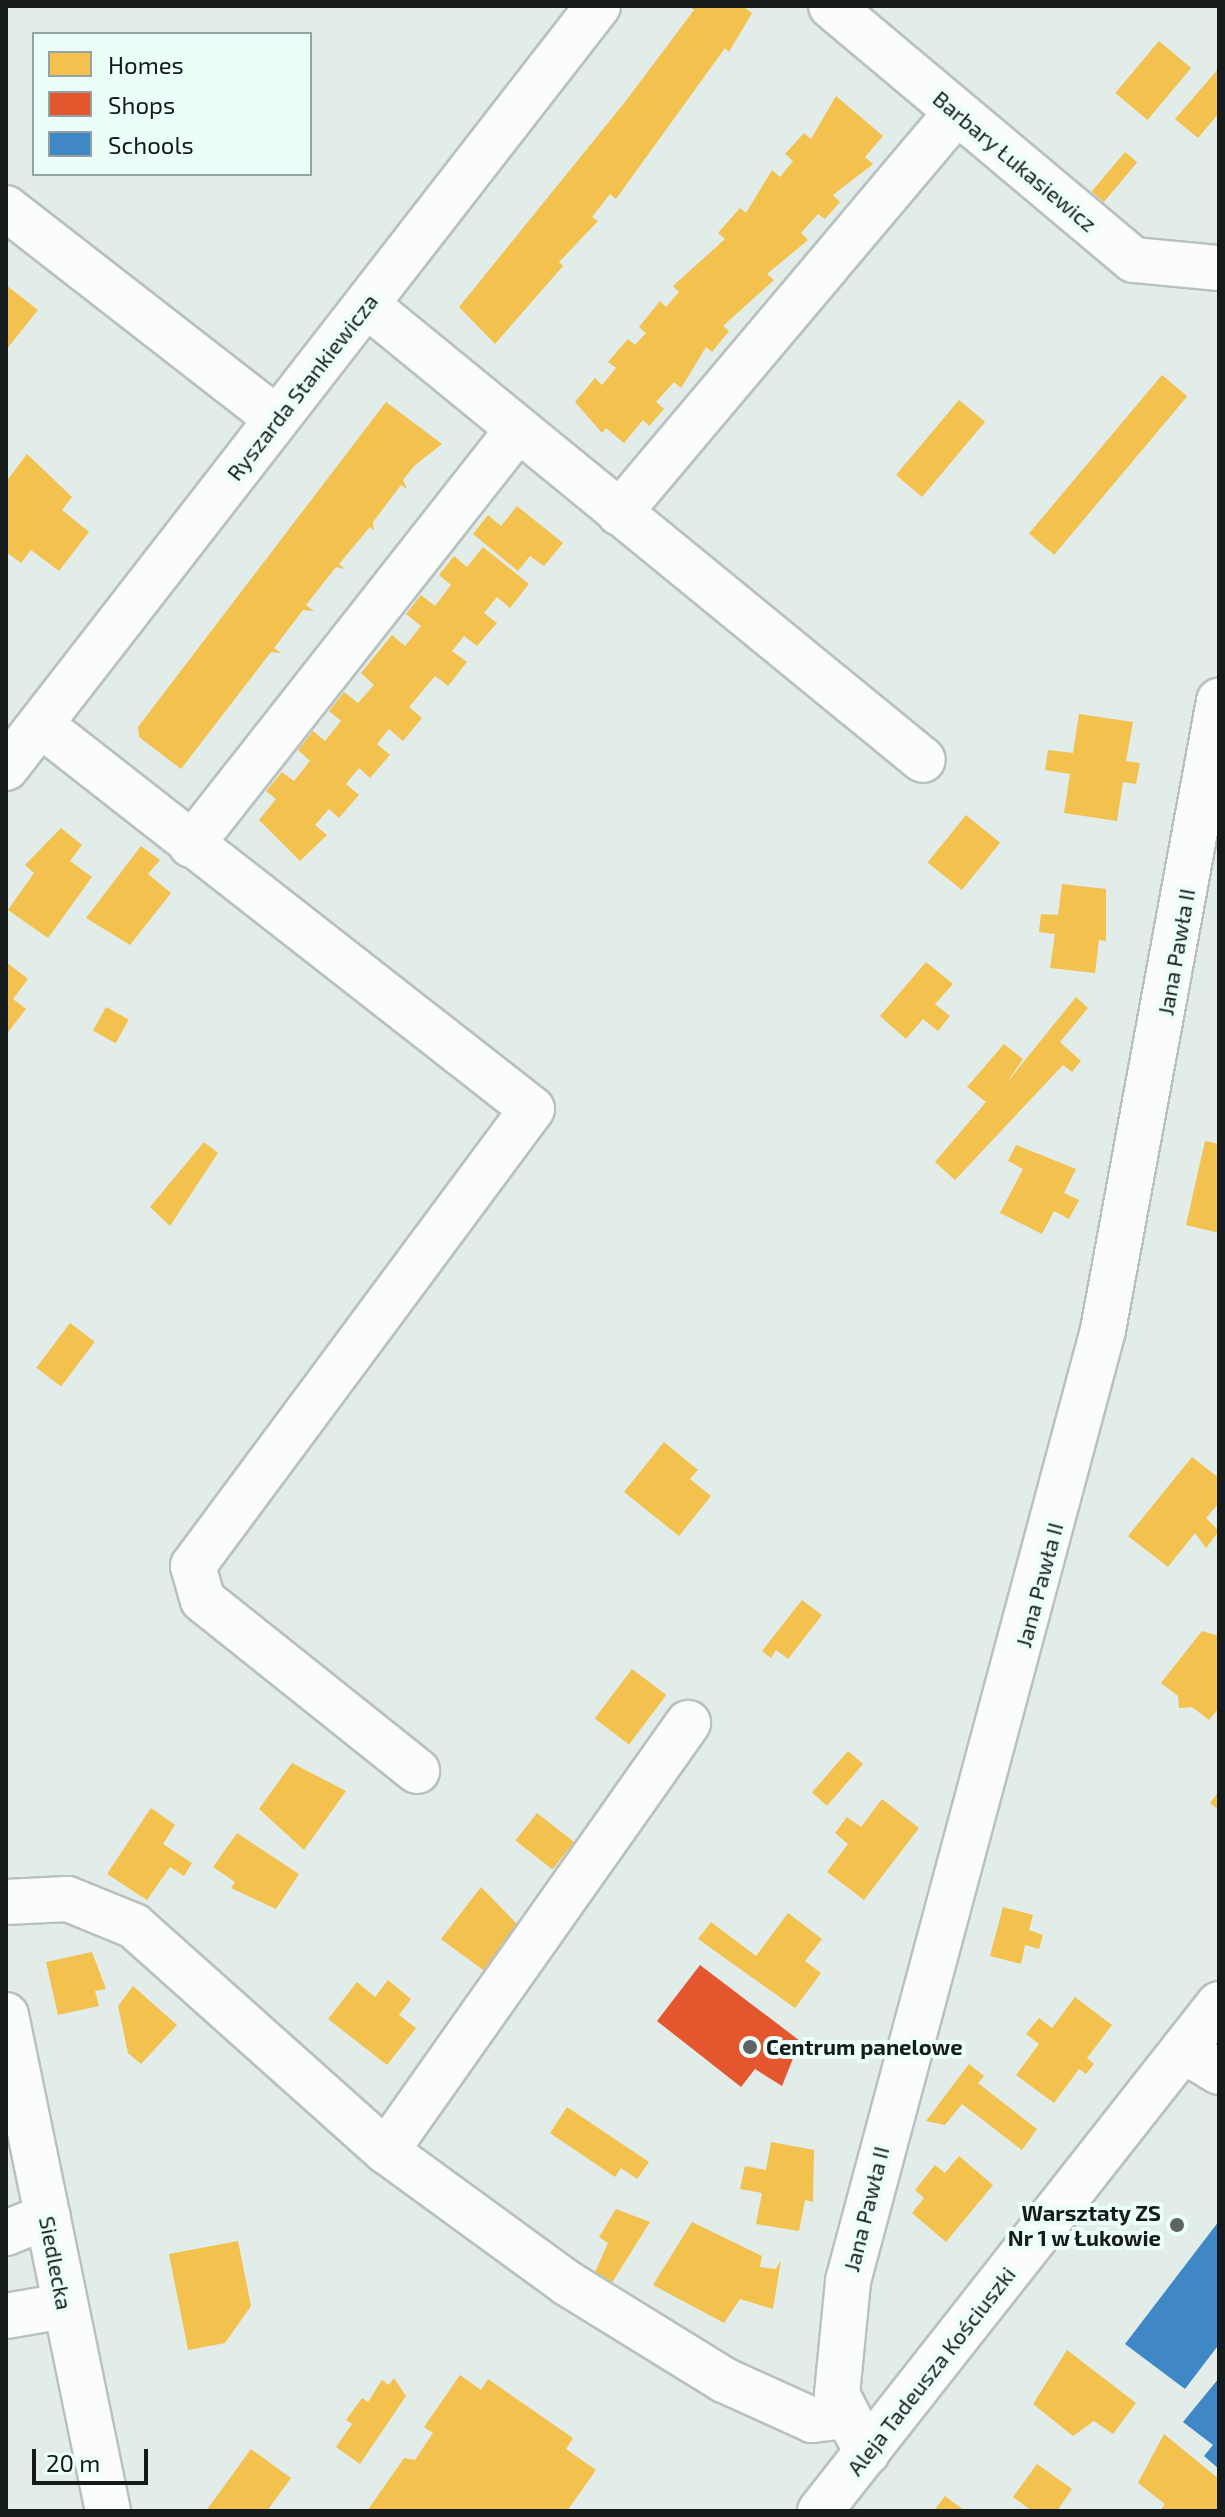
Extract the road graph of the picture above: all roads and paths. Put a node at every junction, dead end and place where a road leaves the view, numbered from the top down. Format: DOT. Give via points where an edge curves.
graph roads {
  1 [pos="598,6"];
  2 [pos="831,6"];
  3 [pos="956,113"];
  4 [pos="6,208"];
  5 [pos="1219,268"];
  6 [pos="367,305"];
  7 [pos="277,419"];
  8 [pos="516,432"];
  9 [pos="619,513"];
  10 [pos="1219,701"];
  11 [pos="41,725"];
  12 [pos="923,760"];
  13 [pos="6,768"];
  14 [pos="191,845"];
  15 [pos="688,1723"];
  16 [pos="417,1771"];
  17 [pos="6,1902"];
  18 [pos="1219,2004"];
  19 [pos="6,2015"];
  20 [pos="1183,2050"];
  21 [pos="1219,2072"];
  22 [pos="386,2151"];
  23 [pos="27,2215"];
  24 [pos="6,2233"];
  25 [pos="64,2306"];
  26 [pos="6,2316"];
  27 [pos="856,2435"];
  28 [pos="108,2511"];
  29 [pos="820,2511"];
  1 -- 6 [label="street, Ryszarda Stankiewicza"];
  2 -- 3 [label="street, Barbary Łukasiewicz"];
  3 -- 5 [label="street, Barbary Łukasiewicz" via="1134,260"];
  3 -- 9 [label="street"];
  4 -- 7 [label="street"];
  6 -- 7 [label="street, Ryszarda Stankiewicza"];
  6 -- 8 [label="street"];
  7 -- 11 [label="street, Ryszarda Stankiewicza"];
  8 -- 9 [label="street"];
  8 -- 14 [label="street"];
  9 -- 12 [label="street"];
  10 -- 27 [label="street, Jana Pawła II" via="1099,1345 980,1805 864,2208 839,2328 837,2394"];
  11 -- 13 [label="street, Ryszarda Stankiewicza"];
  11 -- 14 [label="street"];
  14 -- 16 [label="street" via="532,1109 193,1566 203,1600"];
  15 -- 22 [label="street"];
  17 -- 22 [label="street" via="68,1899 134,1926"];
  18 -- 20 [label="street, Aleja Tadeusza Kościuszki"];
  19 -- 23 [label="street, Siedlecka"];
  20 -- 21 [label="street"];
  20 -- 27 [label="street, Aleja Tadeusza Kościuszki"];
  22 -- 27 [label="street" via="567,2283 724,2380"];
  23 -- 24 [label="street"];
  23 -- 25 [label="street, Siedlecka"];
  25 -- 26 [label="street"];
  25 -- 28 [label="street, Siedlecka"];
  27 -- 29 [label="street, Aleja Tadeusza Kościuszki"];
}
